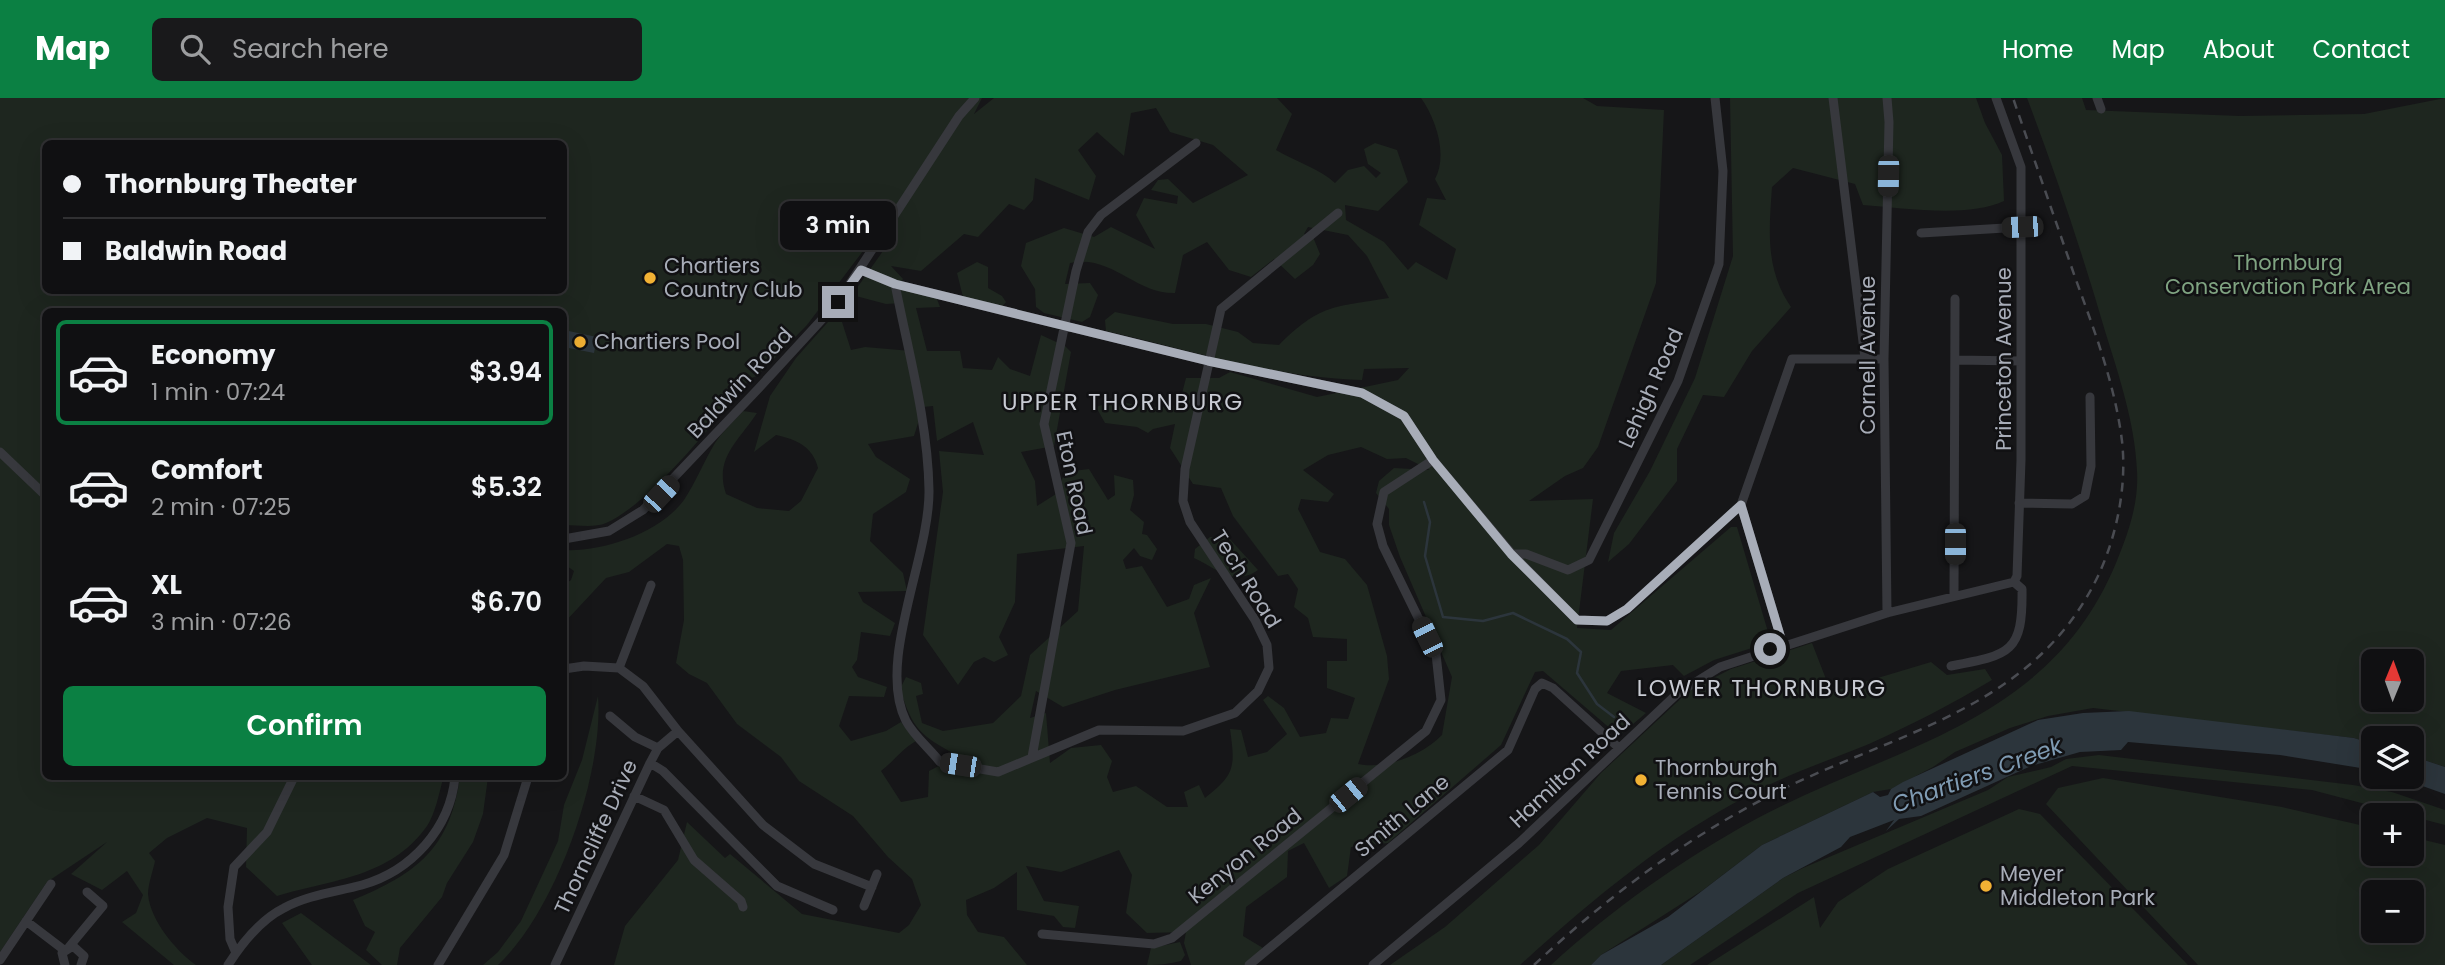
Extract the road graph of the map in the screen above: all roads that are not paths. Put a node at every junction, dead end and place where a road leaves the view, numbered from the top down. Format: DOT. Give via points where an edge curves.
graph roads {
  1 [pos="975,98"];
  2 [pos="1715,98"];
  3 [pos="1833,98"];
  4 [pos="1887,98"];
  5 [pos="1996,98"];
  6 [pos="2097,98"];
  7 [pos="2101,109"];
  8 [pos="1196,142"];
  9 [pos="1338,213"];
  10 [pos="2022,227"];
  11 [pos="1921,233"];
  12 [pos="861,270"];
  13 [pos="895,284"];
  14 [pos="1955,299"];
  15 [pos="1063,325"];
  16 [pos="1865,358"];
  17 [pos="1884,359"];
  18 [pos="1956,360"];
  19 [pos="1208,361"];
  20 [pos="2021,361"];
  21 [pos="2090,397"];
  22 [pos="0,452"];
  23 [pos="1433,460"];
  24 [pos="42,492"];
  25 [pos="2019,503"];
  26 [pos="1741,505"];
  27 [pos="567,539"];
  28 [pos="1511,554"];
  29 [pos="2014,582"];
  30 [pos="650,585"];
  31 [pos="1954,596"];
  32 [pos="1886,613"];
  33 [pos="1783,645"];
  34 [pos="1951,666"];
  35 [pos="619,668"];
  36 [pos="567,669"];
  37 [pos="610,716"];
  38 [pos="678,732"];
  39 [pos="658,748"];
  40 [pos="1619,748"];
  41 [pos="1032,757"];
  42 [pos="650,763"];
  43 [pos="293,780"];
  44 [pos="454,780"];
  45 [pos="527,780"];
  46 [pos="634,796"];
  47 [pos="877,874"];
  48 [pos="51,884"];
  49 [pos="872,887"];
  50 [pos="87,892"];
  51 [pos="864,906"];
  52 [pos="743,907"];
  53 [pos="833,909"];
  54 [pos="26,920"];
  55 [pos="1042,934"];
  56 [pos="66,948"];
  57 [pos="236,953"];
  58 [pos="0,960"];
  59 [pos="85,964"];
  60 [pos="65,965"];
  61 [pos="228,965"];
  62 [pos="438,965"];
  63 [pos="555,965"];
  64 [pos="1249,965"];
  65 [pos="1373,965"];
  1 -- 12 [label="street, Baldwin Road"];
  2 -- 28 [label="street, Lehigh Road" via="1723,171 1719,264 1678,381 1589,560 1568,570 1526,554"];
  3 -- 16 [label="street"];
  4 -- 17 [label="street, Cornell Avenue"];
  5 -- 10 [label="street, Princeton Avenue" via="2021,167"];
  6 -- 7 [label="street"];
  8 -- 15 [label="street, Eton Road" via="1101,215 1088,232"];
  9 -- 19 [label="street, Tech Road" via="1221,309"];
  10 -- 11 [label="street"];
  10 -- 20 [label="street, Princeton Avenue"];
  12 -- 13 [label="street"];
  12 -- 27 [label="street, Baldwin Road" via="781,365 643,510 609,531"];
  13 -- 15 [label="street"];
  13 -- 41 [label="street, Tech Road" via="928,463 929,493 922,551 897,656 898,689 906,721 940,762 998,772"];
  14 -- 18 [label="street"];
  15 -- 19 [label="street"];
  15 -- 41 [label="street, Eton Road" via="1044,424 1071,543"];
  16 -- 17 [label="street"];
  16 -- 26 [label="street" via="1792,359"];
  17 -- 32 [label="street, Cornell Avenue"];
  18 -- 20 [label="street"];
  18 -- 31 [label="street"];
  19 -- 23 [label="street" via="1362,393 1404,416"];
  19 -- 41 [label="street, Tech Road" via="1185,469 1183,500 1190,522 1255,620 1267,645 1269,668 1258,691 1235,713 1183,731 1099,730"];
  20 -- 25 [label="street, Princeton Avenue"];
  21 -- 25 [label="street" via="2091,466 2085,496 2072,504"];
  22 -- 24 [label="street"];
  23 -- 28 [label="street"];
  23 -- 55 [label="street, Kenyon Road" via="1384,492 1377,524 1383,546 1436,654 1441,700 1426,732 1172,938 1154,944"];
  25 -- 29 [label="street, Princeton Avenue"];
  26 -- 28 [label="street" via="1627,609 1607,621 1577,620"];
  26 -- 33 [label="street"];
  29 -- 31 [label="street, Hamilton Road"];
  29 -- 34 [label="street" via="2022,589 2023,626 2018,641 1988,659"];
  30 -- 35 [label="street"];
  31 -- 32 [label="street, Hamilton Road"];
  32 -- 33 [label="street, Hamilton Road"];
  33 -- 40 [label="street, Hamilton Road" via="1720,667 1678,693"];
  35 -- 36 [label="street"];
  35 -- 38 [label="street" via="643,686"];
  37 -- 39 [label="street" via="635,737"];
  38 -- 39 [label="street, Thorncliffe Drive"];
  38 -- 49 [label="street" via="763,825 814,864"];
  39 -- 42 [label="street, Thorncliffe Drive"];
  40 -- 64 [label="street, Smith Lane" via="1542,683 1508,750"];
  40 -- 65 [label="street, Hamilton Road" via="1519,843"];
  42 -- 46 [label="street, Thorncliffe Drive"];
  42 -- 53 [label="street" via="777,886"];
  43 -- 57 [label="street" via="267,832 234,867 228,907 230,939"];
  44 -- 57 [label="street" via="442,821 409,861 378,880 281,909 251,933"];
  45 -- 62 [label="street" via="505,855"];
  46 -- 52 [label="street" via="664,810 694,860"];
  46 -- 63 [label="street, Thorncliffe Drive"];
  47 -- 49 [label="street"];
  48 -- 54 [label="street"];
  49 -- 51 [label="street"];
  50 -- 56 [label="street" via="103,906"];
  54 -- 56 [label="street"];
  54 -- 58 [label="street"];
  56 -- 59 [label="street" via="82,951"];
  56 -- 60 [label="street" via="62,956"];
  57 -- 61 [label="street"];
}
